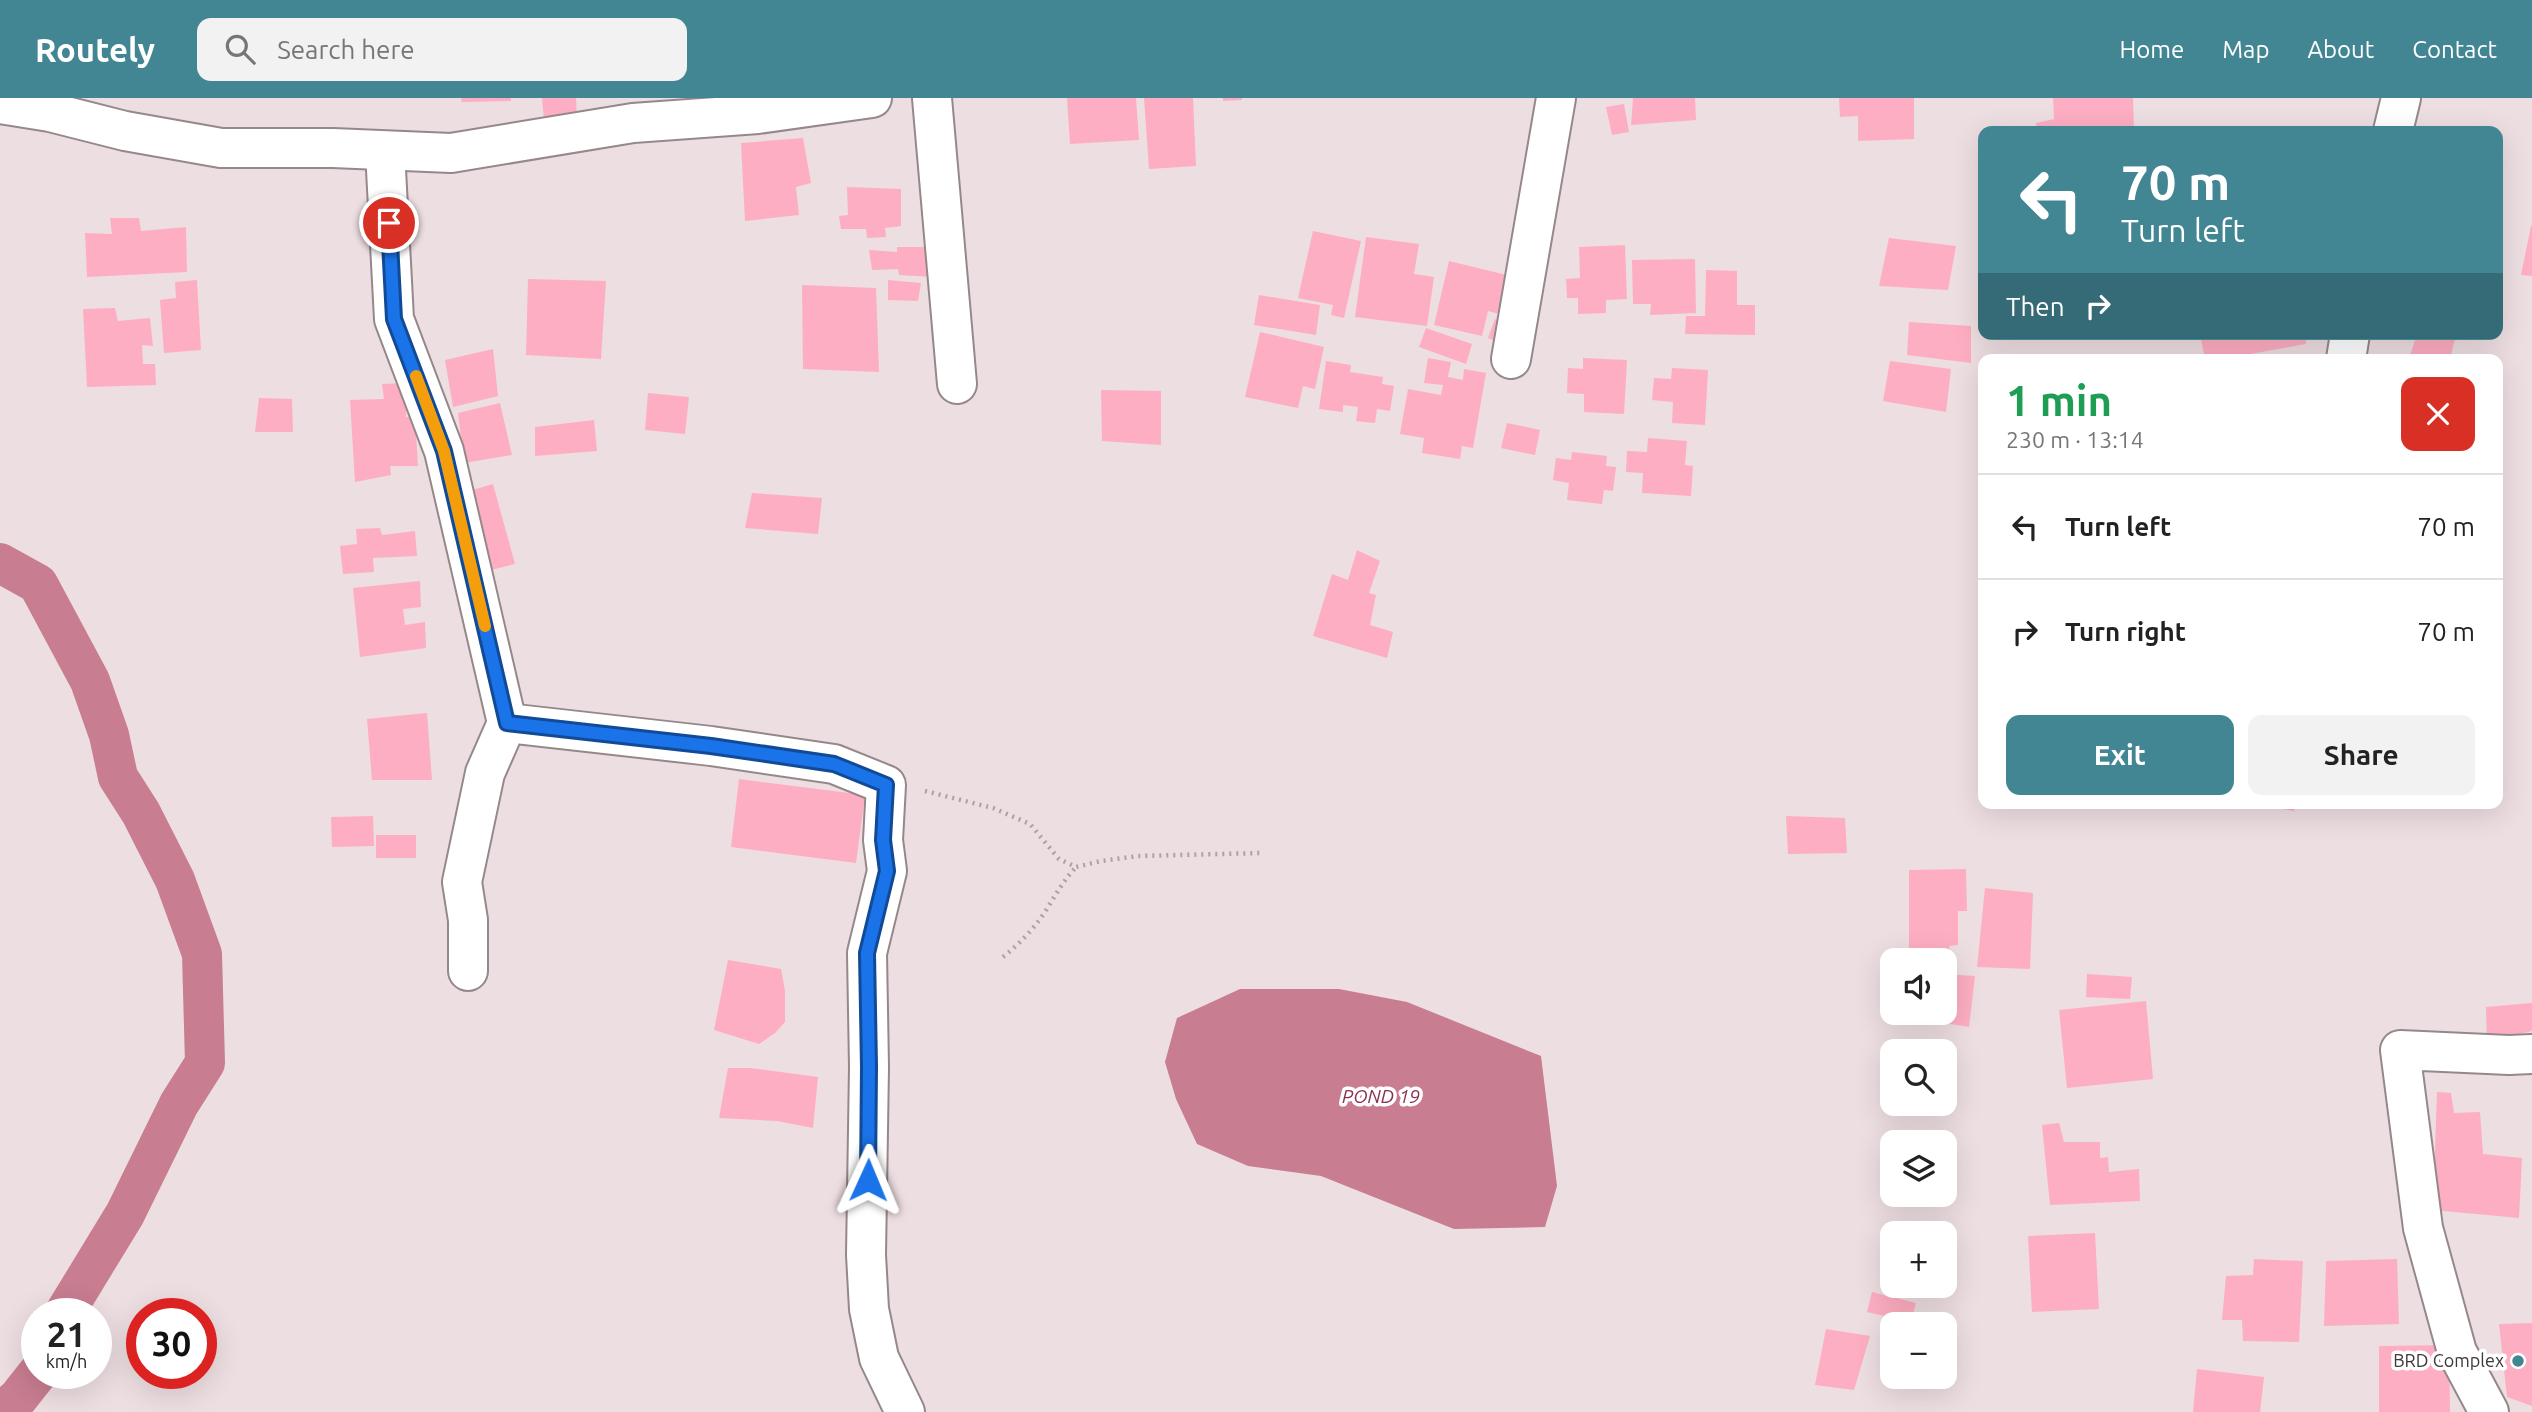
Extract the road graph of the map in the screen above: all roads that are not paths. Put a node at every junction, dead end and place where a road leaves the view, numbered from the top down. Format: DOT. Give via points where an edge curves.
graph roads {
  1 [pos="872,98"];
  2 [pos="932,98"];
  3 [pos="1556,98"];
  4 [pos="2401,98"];
  5 [pos="0,104"];
  6 [pos="2394,126"];
  7 [pos="384,151"];
  8 [pos="1511,359"];
  9 [pos="957,384"];
  10 [pos="507,723"];
  11 [pos="468,971"];
  12 [pos="2532,1054"];
  13 [pos="905,1412"];
  14 [pos="2488,1412"];
  1 -- 7 [label="street" via="758,114 633,123 451,153"];
  2 -- 9 [label="street"];
  3 -- 8 [label="street"];
  4 -- 6 [label="street"];
  5 -- 7 [label="street" via="220,148"];
  7 -- 10 [label="street" via="394,319 444,451"];
  10 -- 11 [label="street" via="485,774 462,882"];
  10 -- 13 [label="street" via="834,764 886,785 883,840 887,871 867,953 866,1255 869,1309 880,1358"];
  12 -- 14 [label="street" via="2400,1050 2423,1228 2457,1352"];
}
